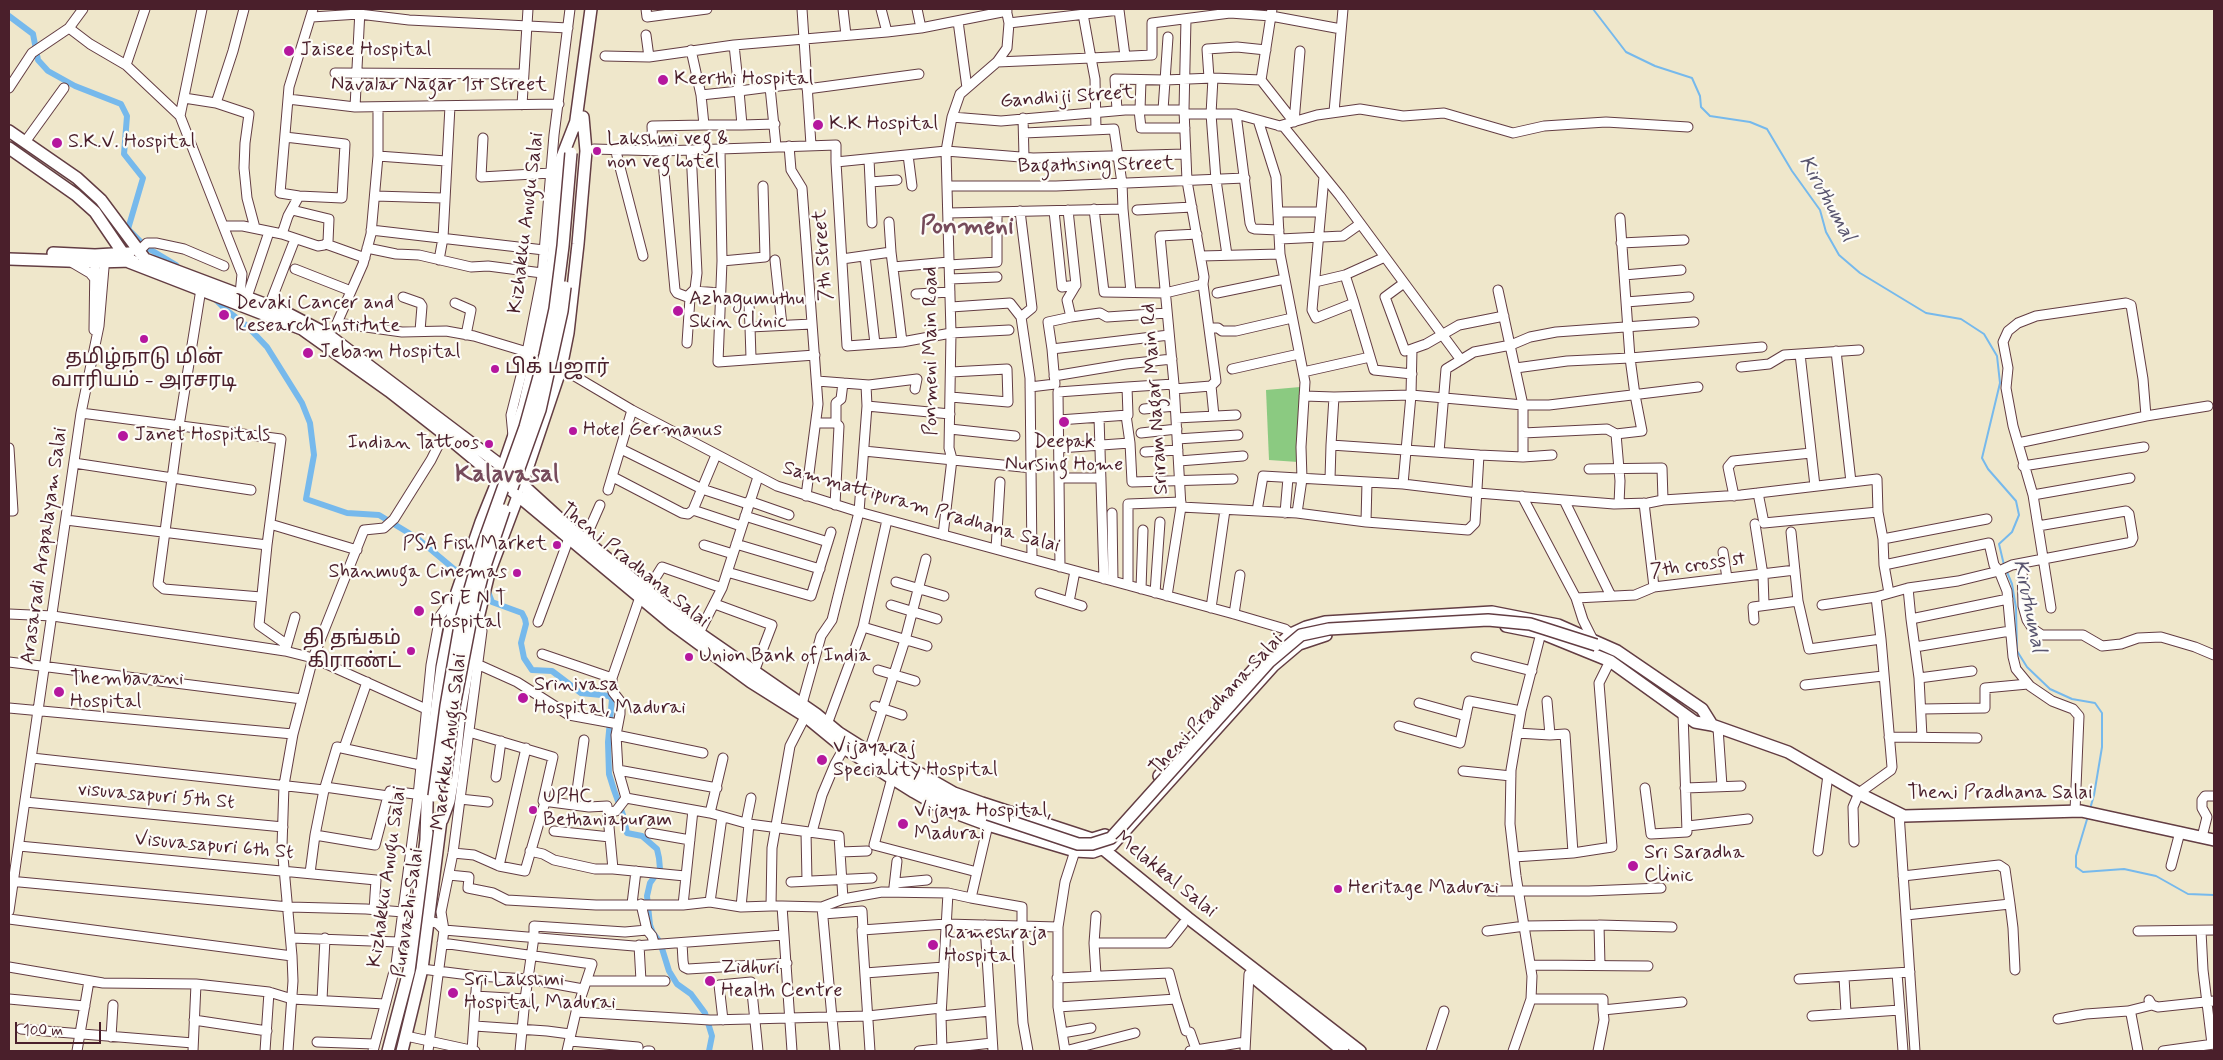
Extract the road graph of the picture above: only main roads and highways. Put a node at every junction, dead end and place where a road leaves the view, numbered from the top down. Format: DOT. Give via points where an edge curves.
graph roads {
  1 [pos="592,9"];
  2 [pos="599,9"];
  3 [pos="579,119"];
  4 [pos="9,131"];
  5 [pos="9,148"];
  6 [pos="38,151"];
  7 [pos="574,153"];
  8 [pos="30,163"];
  9 [pos="93,192"];
  10 [pos="83,202"];
  11 [pos="143,250"];
  12 [pos="9,252"];
  13 [pos="9,259"];
  14 [pos="109,260"];
  15 [pos="210,289"];
  16 [pos="540,431"];
  17 [pos="511,445"];
  18 [pos="489,456"];
  19 [pos="503,467"];
  20 [pos="495,477"];
  21 [pos="516,483"];
  22 [pos="518,496"];
  23 [pos="536,496"];
  24 [pos="530,507"];
  25 [pos="509,517"];
  26 [pos="643,594"];
  27 [pos="1571,630"];
  28 [pos="1291,634"];
  29 [pos="1563,641"];
  30 [pos="1595,643"];
  31 [pos="1299,644"];
  32 [pos="808,712"];
  33 [pos="1715,726"];
  34 [pos="426,795"];
  35 [pos="442,820"];
  36 [pos="988,820"];
  37 [pos="1092,839"];
  38 [pos="2214,840"];
  39 [pos="1097,851"];
  40 [pos="1346,1049"];
  41 [pos="388,1051"];
  42 [pos="402,1051"];
  43 [pos="1360,1051"];
  1 -- 3 [label="main road"];
  2 -- 3 [label="main road"];
  3 -- 7 [label="main road"];
  3 -- 16 [label="main road" via="586,151 568,332"];
  3 -- 17 [label="main road" via="560,162 553,260 535,358"];
  4 -- 6 [label="main road"];
  5 -- 8 [label="main road"];
  6 -- 8 [label="main road"];
  6 -- 9 [label="main road"];
  7 -- 34 [label="main road, bridge" via="549,336 536,393 484,541 461,620"];
  7 -- 35 [label="main road, Puravazhi Salai, bridge" via="570,246 552,362 540,410 479,587 460,674 444,778"];
  8 -- 10 [label="main road"];
  9 -- 10 [label="main road"];
  9 -- 11 [label="main road"];
  10 -- 14 [label="main road" via="95,212 113,237"];
  11 -- 14 [label="main road"];
  11 -- 15 [label="main road, Theni Pradhana Salai"];
  12 -- 14 [label="main road"];
  13 -- 14 [label="main road"];
  14 -- 15 [label="main road, Theni Pradhana Salai"];
  15 -- 18 [label="main road, Theni Pradhana Salai" via="243,295 327,334"];
  15 -- 20 [label="main road, Theni Pradhana Salai" via="302,330 382,386"];
  16 -- 21 [label="main road"];
  16 -- 23 [label="main road" via="541,441 528,478"];
  17 -- 18 [label="main road" via="500,455"];
  17 -- 19 [label="main road"];
  18 -- 19 [label="main road, Theni Pradhana Salai"];
  19 -- 21 [label="main road, Theni Pradhana Salai"];
  20 -- 21 [label="main road"];
  20 -- 22 [label="main road, Theni Pradhana Salai"];
  20 -- 34 [label="main road" via="459,588 442,667"];
  21 -- 22 [label="main road"];
  21 -- 23 [label="main road, Theni Pradhana Salai"];
  22 -- 24 [label="main road, Theni Pradhana Salai"];
  22 -- 25 [label="main road"];
  23 -- 26 [label="main road, Theni Pradhana Salai"];
  24 -- 25 [label="main road" via="524,507"];
  24 -- 26 [label="main road, Theni Pradhana Salai"];
  25 -- 35 [label="main road" via="489,573 465,678 453,778"];
  26 -- 32 [label="main road, Theni Pradhana Salai"];
  26 -- 32 [label="main road, Theni Pradhana Salai" via="672,624 743,676"];
  27 -- 28 [label="main road, Theni Pradhana Salai" via="1492,612 1325,622"];
  27 -- 29 [label="main road"];
  27 -- 30 [label="main road, Theni Pradhana Salai"];
  28 -- 31 [label="main road"];
  28 -- 37 [label="main road, Theni Pradhana Salai" via="1263,659 1108,834"];
  29 -- 31 [label="main road, Theni Pradhana Salai" via="1542,633 1500,625 1349,632 1319,636"];
  29 -- 33 [label="main road, Theni Pradhana Salai" via="1610,661 1695,722"];
  30 -- 33 [label="main road"];
  30 -- 36 [label="main road, bridge" via="1530,624 1488,620 1328,629 1301,635 1269,662 1111,838 1092,844 1078,844"];
  31 -- 39 [label="main road, Theni Pradhana Salai" via="1273,666 1121,835"];
  32 -- 36 [label="main road, Theni Pradhana Salai" via="934,793"];
  32 -- 36 [label="main road, Theni Pradhana Salai" via="844,748 892,778 942,808"];
  32 -- 37 [label="main road, Theni Pradhana Salai" via="829,719 954,792"];
  33 -- 38 [label="main road, Theni Pradhana Salai" via="1788,752 1904,816 2096,812"];
  34 -- 41 [label="main road, Puravazhi Salai" via="426,839 409,972"];
  35 -- 42 [label="main road, Puravazhi Salai" via="422,969"];
  36 -- 39 [label="main road, Theni Pradhana Salai" via="1075,851"];
  37 -- 39 [label="main road, Melakkal Salai"];
  39 -- 40 [label="main road, Melakkal Salai"];
  39 -- 40 [label="main road, Melakkal Salai" via="1183,924"];
  40 -- 43 [label="main road, Melakkal Salai"];
}
